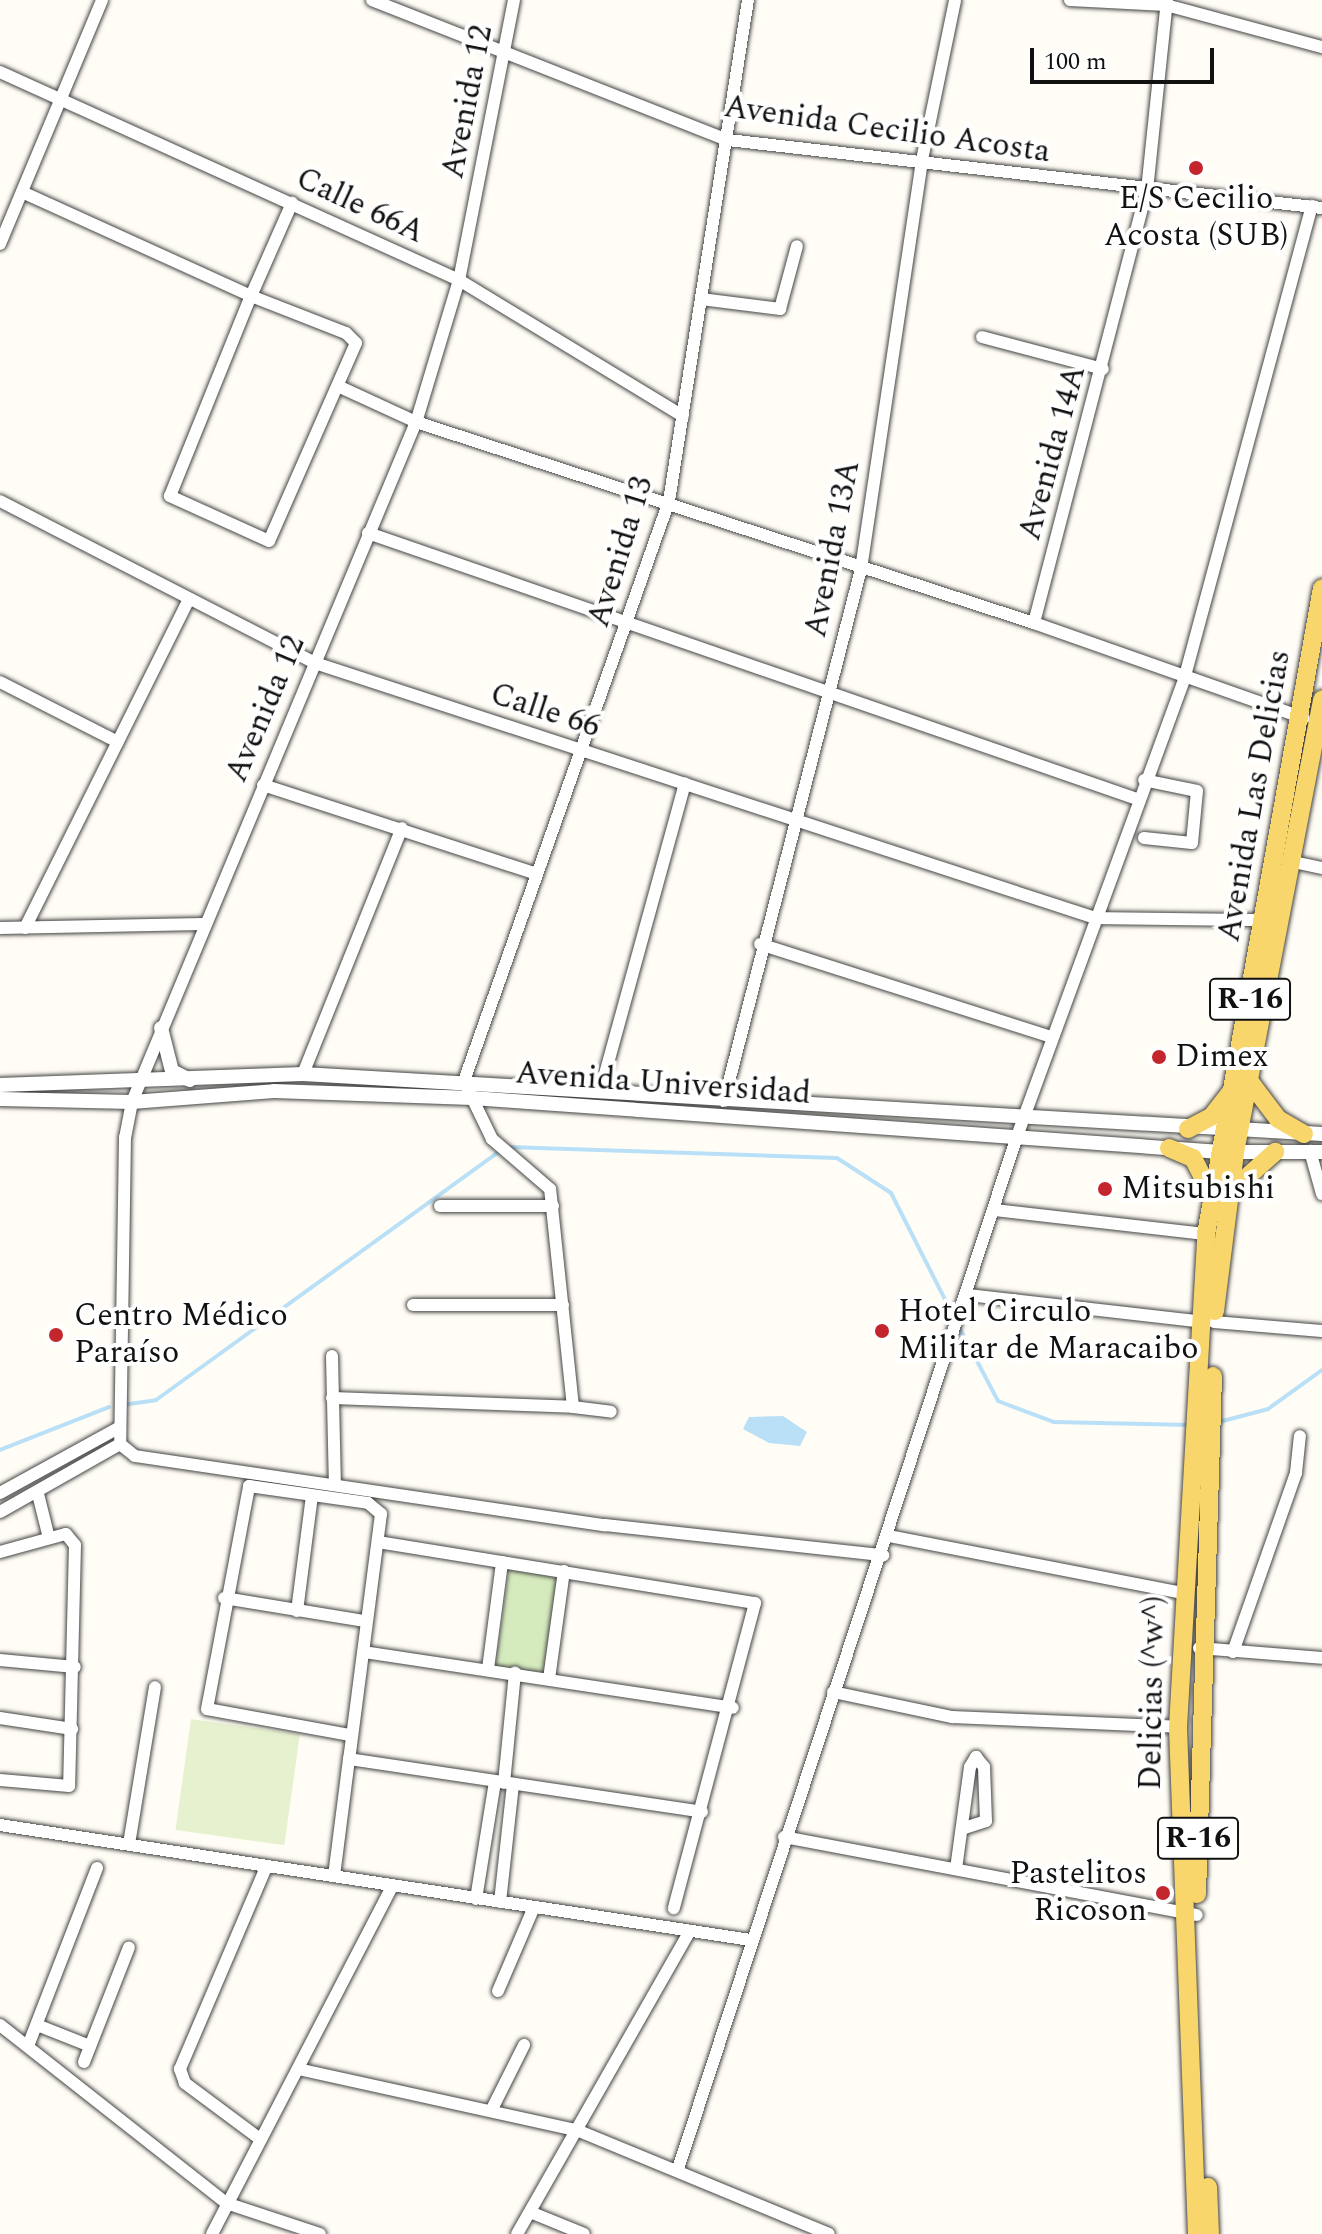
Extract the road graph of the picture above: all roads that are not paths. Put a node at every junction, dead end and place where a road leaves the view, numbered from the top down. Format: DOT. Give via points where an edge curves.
graph roads {
  1 [pos="102,0"];
  2 [pos="372,0"];
  3 [pos="514,0"];
  4 [pos="748,0"];
  5 [pos="955,0"];
  6 [pos="1070,0"];
  7 [pos="1166,2"];
  8 [pos="1322,47"];
  9 [pos="506,56"];
  10 [pos="0,72"];
  11 [pos="60,101"];
  12 [pos="728,140"];
  13 [pos="922,160"];
  14 [pos="1147,189"];
  15 [pos="22,192"];
  16 [pos="292,203"];
  17 [pos="1317,207"];
  18 [pos="0,244"];
  19 [pos="797,246"];
  20 [pos="459,280"];
  21 [pos="251,296"];
  22 [pos="701,299"];
  23 [pos="982,337"];
  24 [pos="1103,369"];
  25 [pos="340,387"];
  26 [pos="683,416"];
  27 [pos="416,422"];
  28 [pos="0,501"];
  29 [pos="669,501"];
  30 [pos="368,533"];
  31 [pos="861,569"];
  32 [pos="1322,588"];
  33 [pos="189,599"];
  34 [pos="629,621"];
  35 [pos="1034,623"];
  36 [pos="315,663"];
  37 [pos="1185,676"];
  38 [pos="0,682"];
  39 [pos="829,691"];
  40 [pos="1322,699"];
  41 [pos="1297,715"];
  42 [pos="1320,723"];
  43 [pos="118,742"];
  44 [pos="579,749"];
  45 [pos="1144,780"];
  46 [pos="685,784"];
  47 [pos="263,785"];
  48 [pos="1137,799"];
  49 [pos="795,820"];
  50 [pos="402,828"];
  51 [pos="1144,838"];
  52 [pos="1289,861"];
  53 [pos="1322,868"];
  54 [pos="537,874"];
  55 [pos="1095,918"];
  56 [pos="1263,920"];
  57 [pos="202,924"];
  58 [pos="0,928"];
  59 [pos="25,928"];
  60 [pos="760,944"];
  61 [pos="161,1028"];
  62 [pos="1052,1037"];
  63 [pos="303,1074"];
  64 [pos="190,1080"];
  65 [pos="464,1081"];
  66 [pos="140,1083"];
  67 [pos="1243,1083"];
  68 [pos="0,1085"];
  69 [pos="600,1092"];
  70 [pos="472,1098"];
  71 [pos="0,1099"];
  72 [pos="724,1101"];
  73 [pos="132,1102"];
  74 [pos="1024,1120"];
  75 [pos="1188,1129"];
  76 [pos="1233,1131"];
  77 [pos="1016,1139"];
  78 [pos="1315,1143"];
  79 [pos="1169,1148"];
  80 [pos="1228,1152"];
  81 [pos="1275,1152"];
  82 [pos="1322,1194"];
  83 [pos="1221,1196"];
  84 [pos="440,1206"];
  85 [pos="553,1206"];
  86 [pos="994,1210"];
  87 [pos="1206,1234"];
  88 [pos="967,1297"];
  89 [pos="413,1305"];
  90 [pos="563,1305"];
  91 [pos="1209,1322"];
  92 [pos="1322,1331"];
  93 [pos="332,1356"];
  94 [pos="332,1398"];
  95 [pos="573,1407"];
  96 [pos="611,1412"];
  97 [pos="118,1428"];
  98 [pos="1300,1436"];
  99 [pos="1204,1442"];
  100 [pos="120,1444"];
  101 [pos="335,1485"];
  102 [pos="0,1493"];
  103 [pos="38,1494"];
  104 [pos="312,1496"];
  105 [pos="0,1512"];
  106 [pos="889,1536"];
  107 [pos="49,1538"];
  108 [pos="378,1542"];
  109 [pos="0,1552"];
  110 [pos="883,1555"];
  111 [pos="502,1562"];
  112 [pos="564,1571"];
  113 [pos="1183,1593"];
  114 [pos="224,1598"];
  115 [pos="297,1611"];
  116 [pos="365,1621"];
  117 [pos="1199,1648"];
  118 [pos="364,1652"];
  119 [pos="1233,1652"];
  120 [pos="1322,1658"];
  121 [pos="0,1660"];
  122 [pos="75,1667"];
  123 [pos="488,1669"];
  124 [pos="515,1673"];
  125 [pos="549,1679"];
  126 [pos="155,1687"];
  127 [pos="833,1692"];
  128 [pos="733,1708"];
  129 [pos="0,1718"];
  130 [pos="1178,1727"];
  131 [pos="72,1729"];
  132 [pos="350,1735"];
  133 [pos="349,1759"];
  134 [pos="0,1780"];
  135 [pos="504,1783"];
  136 [pos="702,1812"];
  137 [pos="0,1825"];
  138 [pos="962,1829"];
  139 [pos="784,1837"];
  140 [pos="129,1844"];
  141 [pos="266,1867"];
  142 [pos="97,1868"];
  143 [pos="956,1869"];
  144 [pos="334,1876"];
  145 [pos="393,1885"];
  146 [pos="476,1899"];
  147 [pos="500,1902"];
  148 [pos="534,1907"];
  149 [pos="674,1908"];
  150 [pos="1192,1914"];
  151 [pos="690,1931"];
  152 [pos="751,1940"];
  153 [pos="129,1947"];
  154 [pos="498,1991"];
  155 [pos="0,2025"];
  156 [pos="37,2025"];
  157 [pos="524,2045"];
  158 [pos="28,2046"];
  159 [pos="90,2046"];
  160 [pos="84,2062"];
  161 [pos="298,2069"];
  162 [pos="491,2111"];
  163 [pos="579,2131"];
  164 [pos="260,2139"];
  165 [pos="678,2169"];
  166 [pos="226,2203"];
  167 [pos="530,2212"];
  168 [pos="212,2234"];
  169 [pos="320,2234"];
  170 [pos="517,2234"];
  171 [pos="584,2234"];
  172 [pos="829,2234"];
  173 [pos="1197,2234"];
  174 [pos="1210,2234"];
  1 -- 11 [label="street"];
  2 -- 9 [label="street, Avenida Cecilio Acosta"];
  3 -- 9 [label="street, Avenida 12"];
  4 -- 12 [label="street, Avenida 13"];
  5 -- 13 [label="street, Avenida 13A"];
  6 -- 7 [label="street"];
  7 -- 8 [label="street"];
  7 -- 14 [label="street, Avenida 14A"];
  9 -- 12 [label="street, Avenida Cecilio Acosta"];
  9 -- 20 [label="street, Avenida 12"];
  10 -- 11 [label="street, Calle 66A"];
  11 -- 15 [label="street"];
  11 -- 16 [label="street, Calle 66A"];
  12 -- 13 [label="street, Avenida Cecilio Acosta"];
  12 -- 22 [label="street, Avenida 13"];
  13 -- 14 [label="street, Avenida Cecilio Acosta"];
  13 -- 31 [label="street, Avenida 13A"];
  14 -- 17 [label="street, Avenida Cecilio Acosta"];
  14 -- 24 [label="street, Avenida 14A"];
  15 -- 18 [label="street"];
  15 -- 21 [label="street"];
  16 -- 20 [label="street, Calle 66A"];
  16 -- 21 [label="street"];
  17 -- 37 [label="street"];
  19 -- 22 [label="street" via="780,309"];
  20 -- 26 [label="street, Calle 66A"];
  20 -- 27 [label="street, Avenida 12"];
  21 -- 25 [label="street" via="356,343"];
  21 -- 25 [label="street" via="170,496 269,541"];
  22 -- 26 [label="street, Avenida 13"];
  23 -- 24 [label="street"];
  24 -- 35 [label="street, Avenida 14A"];
  25 -- 27 [label="street"];
  26 -- 29 [label="street, Avenida 13"];
  27 -- 29 [label="street"];
  27 -- 30 [label="street, Avenida 12"];
  28 -- 33 [label="street, Calle 66"];
  29 -- 31 [label="street"];
  29 -- 34 [label="street, Avenida 13"];
  30 -- 34 [label="street"];
  30 -- 36 [label="street, Avenida 12"];
  31 -- 35 [label="street"];
  31 -- 39 [label="street, Avenida 13A"];
  32 -- 41 [label="main road, Avenida Las Delicias / R-16"];
  33 -- 36 [label="street, Calle 66"];
  33 -- 43 [label="street"];
  34 -- 39 [label="street"];
  34 -- 44 [label="street, Avenida 13"];
  35 -- 37 [label="street"];
  36 -- 44 [label="street, Calle 66"];
  36 -- 47 [label="street, Avenida 12"];
  37 -- 41 [label="street"];
  37 -- 45 [label="street"];
  38 -- 43 [label="street"];
  39 -- 48 [label="street"];
  39 -- 49 [label="street, Avenida 13A"];
  40 -- 42 [label="main road, R-16"];
  41 -- 42 [label="street"];
  41 -- 56 [label="main road, Avenida Las Delicias / R-16"];
  42 -- 52 [label="main road, R-16"];
  43 -- 59 [label="street"];
  44 -- 46 [label="street, Calle 66"];
  44 -- 54 [label="street, Avenida 13"];
  45 -- 48 [label="street"];
  45 -- 51 [label="street" via="1197,791 1192,843"];
  46 -- 49 [label="street, Calle 66"];
  46 -- 69 [label="street"];
  47 -- 50 [label="street"];
  47 -- 57 [label="street, Avenida 12"];
  48 -- 55 [label="street"];
  49 -- 55 [label="street, Calle 66"];
  49 -- 60 [label="street, Avenida 13A"];
  50 -- 54 [label="street"];
  50 -- 63 [label="street"];
  52 -- 53 [label="street"];
  52 -- 67 [label="main road, R-16"];
  54 -- 65 [label="street, Avenida 13"];
  55 -- 56 [label="street, Calle 66"];
  55 -- 62 [label="street"];
  56 -- 67 [label="main road, Avenida Las Delicias / R-16"];
  57 -- 59 [label="street"];
  57 -- 61 [label="street, Avenida 12"];
  58 -- 59 [label="street"];
  60 -- 62 [label="street"];
  60 -- 72 [label="street, Avenida 13A"];
  61 -- 64 [label="street" via="172,1071"];
  61 -- 66 [label="street, Avenida 12"];
  62 -- 74 [label="street"];
  63 -- 64 [label="street, Avenida Universidad"];
  63 -- 65 [label="street, Avenida Universidad"];
  64 -- 66 [label="street, Avenida Universidad"];
  65 -- 69 [label="street, Avenida Universidad"];
  65 -- 70 [label="street"];
  66 -- 68 [label="street, Avenida Universidad"];
  66 -- 73 [label="street, Avenida 12"];
  67 -- 75 [label="main road" via="1212,1116"];
  67 -- 76 [label="main road, Avenida Las Delicias / R-16"];
  67 -- 78 [label="main road" via="1278,1119"];
  69 -- 72 [label="street, Avenida Universidad"];
  70 -- 73 [label="street, Avenida Universidad" via="274,1091"];
  70 -- 77 [label="street, Avenida Universidad"];
  70 -- 85 [label="street" via="496,1144 512,1162 546,1181"];
  71 -- 73 [label="street, Avenida Universidad"];
  72 -- 74 [label="street, Avenida Universidad"];
  73 -- 97 [label="street, Avenida 12" via="125,1137"];
  74 -- 75 [label="street, Avenida Universidad"];
  74 -- 77 [label="street"];
  75 -- 76 [label="street, Avenida Universidad"];
  76 -- 78 [label="street, Avenida Universidad"];
  76 -- 80 [label="main road, Avenida Las Delicias / R-16"];
  77 -- 79 [label="street, Avenida Universidad"];
  77 -- 86 [label="street"];
  78 -- 81 [label="street, Avenida Universidad"];
  78 -- 82 [label="street"];
  79 -- 80 [label="street, Avenida Universidad"];
  79 -- 83 [label="main road" via="1193,1158"];
  80 -- 81 [label="street, Avenida Universidad"];
  80 -- 83 [label="main road, Avenida Las Delicias / R-16"];
  81 -- 83 [label="main road"];
  83 -- 87 [label="main road, Avenida Las Delicias / R-16"];
  83 -- 91 [label="main road, R-16"];
  84 -- 85 [label="street"];
  85 -- 90 [label="street"];
  86 -- 87 [label="street"];
  86 -- 88 [label="street"];
  87 -- 91 [label="main road, Avenida Las Delicias / R-16"];
  88 -- 91 [label="street"];
  88 -- 106 [label="street"];
  89 -- 90 [label="street"];
  90 -- 95 [label="street"];
  91 -- 92 [label="street"];
  91 -- 99 [label="main road, Avenida Las Delicias / R-16"];
  93 -- 94 [label="street"];
  94 -- 95 [label="street"];
  94 -- 101 [label="street"];
  95 -- 96 [label="street"];
  97 -- 100 [label="street, Avenida 12"];
  97 -- 102 [label="street"];
  98 -- 119 [label="street" via="1296,1473"];
  99 -- 113 [label="main road, Delicias (^w^) / R-16"];
  99 -- 117 [label="main road, Delicias (^w^) / R-16"];
  100 -- 101 [label="street" via="135,1456"];
  100 -- 103 [label="street"];
  101 -- 110 [label="street"];
  103 -- 105 [label="street"];
  103 -- 107 [label="street"];
  104 -- 108 [label="street" via="377,1507"];
  104 -- 114 [label="street" via="249,1486 242,1494"];
  104 -- 115 [label="street"];
  106 -- 110 [label="street"];
  106 -- 113 [label="street"];
  107 -- 109 [label="street"];
  107 -- 122 [label="street" via="75,1540"];
  108 -- 111 [label="street"];
  108 -- 116 [label="street"];
  110 -- 127 [label="street"];
  111 -- 112 [label="street"];
  111 -- 123 [label="street"];
  112 -- 125 [label="street"];
  112 -- 128 [label="street" via="748,1597 758,1613"];
  113 -- 130 [label="main road, Delicias (^w^) / R-16"];
  114 -- 115 [label="street"];
  114 -- 132 [label="street" via="210,1712"];
  115 -- 116 [label="street"];
  116 -- 118 [label="street"];
  117 -- 119 [label="street"];
  117 -- 150 [label="main road, Delicias (^w^) / R-16"];
  118 -- 123 [label="street"];
  118 -- 132 [label="street"];
  119 -- 120 [label="street"];
  121 -- 122 [label="street"];
  122 -- 131 [label="street"];
  123 -- 124 [label="street"];
  124 -- 125 [label="street"];
  124 -- 135 [label="street"];
  125 -- 128 [label="street"];
  126 -- 140 [label="street"];
  127 -- 130 [label="street" via="952,1717"];
  127 -- 139 [label="street"];
  128 -- 136 [label="street"];
  129 -- 131 [label="street"];
  130 -- 150 [label="main road, Delicias (^w^) / R-16"];
  131 -- 134 [label="street" via="66,1789"];
  132 -- 133 [label="street"];
  133 -- 135 [label="street"];
  133 -- 144 [label="street"];
  135 -- 136 [label="street"];
  135 -- 146 [label="street"];
  135 -- 147 [label="street"];
  136 -- 149 [label="street"];
  137 -- 140 [label="street"];
  138 -- 138 [label="street" via="970,1767 976,1757 984,1767 986,1821"];
  138 -- 143 [label="street"];
  139 -- 143 [label="street"];
  139 -- 152 [label="street"];
  140 -- 141 [label="street"];
  141 -- 144 [label="street"];
  141 -- 164 [label="street" via="180,2069 185,2083"];
  142 -- 156 [label="street"];
  143 -- 150 [label="street"];
  144 -- 145 [label="street"];
  145 -- 146 [label="street"];
  145 -- 161 [label="street"];
  146 -- 147 [label="street"];
  147 -- 148 [label="street"];
  148 -- 151 [label="street"];
  148 -- 154 [label="street"];
  150 -- 173 [label="main road, Delicias (^w^) / R-16"];
  150 -- 174 [label="main road, Delicias (^w^) / R-16"];
  151 -- 152 [label="street"];
  151 -- 163 [label="street"];
  152 -- 165 [label="street"];
  153 -- 159 [label="street"];
  155 -- 158 [label="street"];
  156 -- 158 [label="street"];
  156 -- 159 [label="street"];
  157 -- 162 [label="street"];
  158 -- 166 [label="street"];
  159 -- 160 [label="street"];
  161 -- 162 [label="street"];
  161 -- 164 [label="street"];
  162 -- 163 [label="street"];
  163 -- 165 [label="street"];
  163 -- 167 [label="street"];
  164 -- 166 [label="street"];
  165 -- 172 [label="street"];
  166 -- 168 [label="street"];
  166 -- 169 [label="street"];
  167 -- 170 [label="street"];
  167 -- 171 [label="street"];
}
